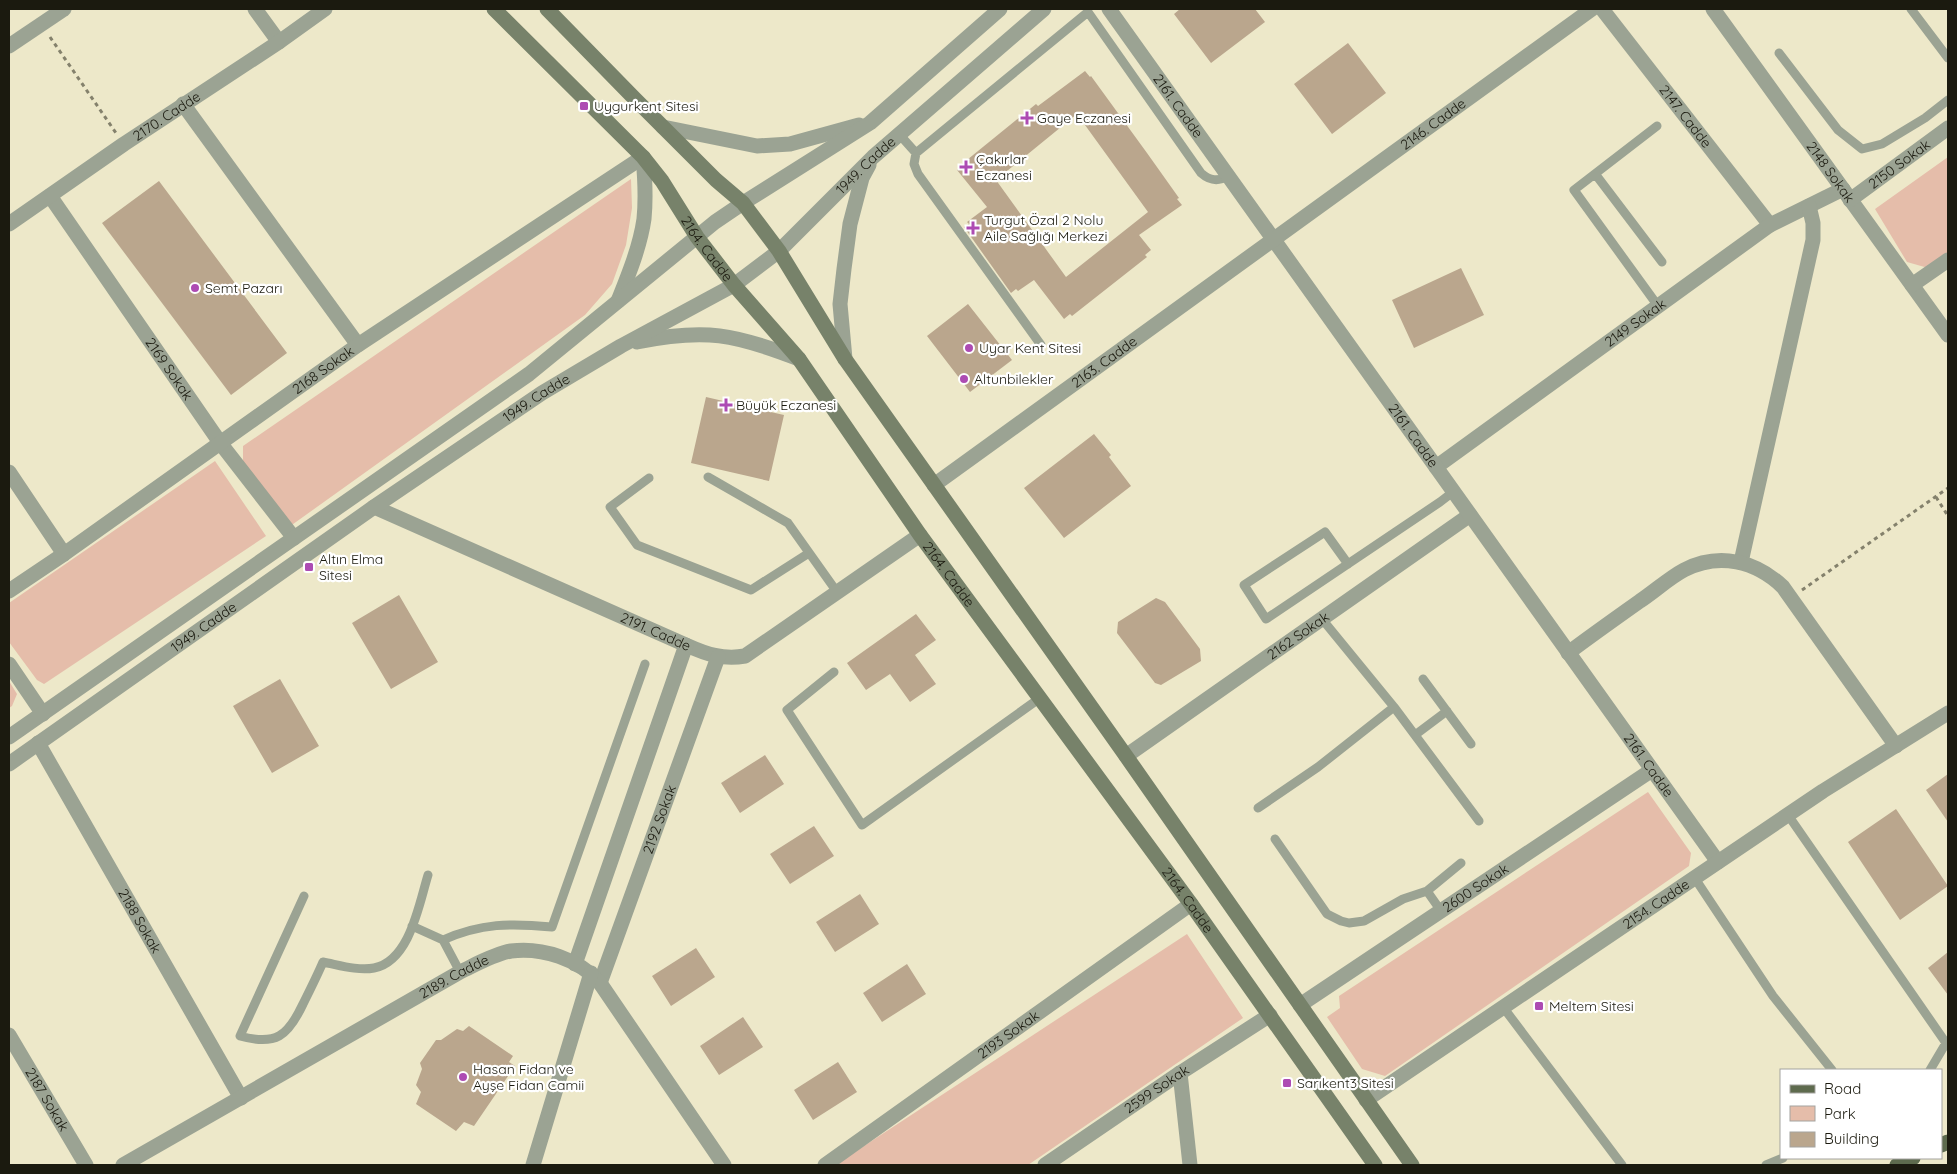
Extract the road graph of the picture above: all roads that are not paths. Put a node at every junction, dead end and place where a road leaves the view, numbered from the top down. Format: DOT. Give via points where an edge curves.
graph roads {
  1 [pos="64,9"];
  2 [pos="255,9"];
  3 [pos="325,9"];
  4 [pos="494,9"];
  5 [pos="547,9"];
  6 [pos="1000,9"];
  7 [pos="1044,9"];
  8 [pos="1109,9"];
  9 [pos="1592,9"];
  10 [pos="1602,9"];
  11 [pos="1713,9"];
  12 [pos="1911,9"];
  13 [pos="1087,10"];
  14 [pos="279,42"];
  15 [pos="9,46"];
  16 [pos="1779,53"];
  17 [pos="1948,58"];
  18 [pos="1948,100"];
  19 [pos="183,104"];
  20 [pos="870,123"];
  21 [pos="1657,126"];
  22 [pos="663,127"];
  23 [pos="1948,128"];
  24 [pos="899,134"];
  25 [pos="916,153"];
  26 [pos="643,157"];
  27 [pos="873,157"];
  28 [pos="1596,175"];
  29 [pos="1228,176"];
  30 [pos="1847,194"];
  31 [pos="50,196"];
  32 [pos="743,202"];
  33 [pos="1808,206"];
  34 [pos="9,224"];
  35 [pos="1770,225"];
  36 [pos="697,237"];
  37 [pos="1273,239"];
  38 [pos="779,251"];
  39 [pos="1948,260"];
  40 [pos="1662,262"];
  41 [pos="734,285"];
  42 [pos="1912,285"];
  43 [pos="617,304"];
  44 [pos="1658,306"];
  45 [pos="1948,335"];
  46 [pos="1041,344"];
  47 [pos="358,345"];
  48 [pos="621,346"];
  49 [pos="798,359"];
  50 [pos="845,359"];
  51 [pos="221,444"];
  52 [pos="1436,467"];
  53 [pos="9,472"];
  54 [pos="708,477"];
  55 [pos="649,478"];
  56 [pos="934,485"];
  57 [pos="1454,492"];
  58 [pos="374,507"];
  59 [pos="1470,515"];
  60 [pos="920,535"];
  61 [pos="294,538"];
  62 [pos="809,553"];
  63 [pos="64,554"];
  64 [pos="1741,562"];
  65 [pos="1348,564"];
  66 [pos="9,591"];
  67 [pos="837,592"];
  68 [pos="1322,619"];
  69 [pos="686,645"];
  70 [pos="1568,652"];
  71 [pos="718,657"];
  72 [pos="9,664"];
  73 [pos="645,664"];
  74 [pos="834,672"];
  75 [pos="1423,679"];
  76 [pos="1040,698"];
  77 [pos="1394,707"];
  78 [pos="1447,711"];
  79 [pos="1948,713"];
  80 [pos="43,714"];
  81 [pos="1415,735"];
  82 [pos="9,737"];
  83 [pos="38,744"];
  84 [pos="1471,744"];
  85 [pos="1896,746"];
  86 [pos="1126,756"];
  87 [pos="9,764"];
  88 [pos="1652,770"];
  89 [pos="1258,808"];
  90 [pos="1788,815"];
  91 [pos="1479,821"];
  92 [pos="1275,839"];
  93 [pos="1718,862"];
  94 [pos="1461,863"];
  95 [pos="428,875"];
  96 [pos="1694,878"];
  97 [pos="1427,891"];
  98 [pos="304,896"];
  99 [pos="1191,904"];
  100 [pos="1441,911"];
  101 [pos="412,926"];
  102 [pos="443,940"];
  103 [pos="575,964"];
  104 [pos="460,972"];
  105 [pos="596,978"];
  106 [pos="1300,1005"];
  107 [pos="1502,1008"];
  108 [pos="1270,1015"];
  109 [pos="9,1035"];
  110 [pos="1831,1069"];
  111 [pos="1931,1069"];
  112 [pos="1180,1073"];
  113 [pos="241,1098"];
  114 [pos="1366,1100"];
  115 [pos="1781,1159"];
  116 [pos="1911,1159"];
  117 [pos="86,1165"];
  118 [pos="123,1165"];
  119 [pos="532,1165"];
  120 [pos="724,1165"];
  121 [pos="825,1165"];
  122 [pos="1045,1165"];
  123 [pos="1190,1165"];
  124 [pos="1375,1165"];
  125 [pos="1412,1165"];
  126 [pos="1622,1165"];
  127 [pos="1766,1165"];
  128 [pos="1897,1165"];
  1 -- 15 [label="street"];
  2 -- 14 [label="street"];
  3 -- 14 [label="street, 2170. Cadde"];
  4 -- 26 [label="main road, 2164. Cadde"];
  5 -- 22 [label="main road"];
  6 -- 20 [label="street, 1949. Cadde"];
  7 -- 24 [label="street, 1949. Cadde"];
  8 -- 29 [label="street, 2161. Cadde"];
  9 -- 37 [label="street, 2146. Cadde"];
  10 -- 35 [label="street, 2147. Cadde"];
  11 -- 30 [label="street, 2148 Sokak"];
  12 -- 17 [label="lane"];
  13 -- 25 [label="lane"];
  13 -- 29 [label="lane" via="1201,174 1217,180"];
  14 -- 19 [label="street, 2170. Cadde"];
  16 -- 18 [label="lane" via="1838,130 1862,149 1882,144"];
  19 -- 31 [label="street, 2170. Cadde"];
  19 -- 47 [label="street"];
  20 -- 22 [label="street" via="790,144 757,146"];
  20 -- 32 [label="street, 1949. Cadde"];
  21 -- 28 [label="lane"];
  22 -- 32 [label="main road"];
  23 -- 30 [label="street, 2150 Sokak"];
  24 -- 25 [label="lane"];
  24 -- 27 [label="street, 1949. Cadde"];
  25 -- 46 [label="lane" via="914,164 918,174"];
  26 -- 36 [label="main road, 2164. Cadde" via="672,195"];
  26 -- 43 [label="street" via="644,220"];
  26 -- 47 [label="street, 2168 Sokak"];
  27 -- 38 [label="street, 1949. Cadde"];
  27 -- 50 [label="street" via="862,178 850,224 840,304"];
  28 -- 40 [label="lane"];
  28 -- 44 [label="lane" via="1574,190"];
  29 -- 37 [label="street, 2161. Cadde"];
  30 -- 33 [label="street, 2149 Sokak"];
  30 -- 42 [label="street, 2148 Sokak"];
  31 -- 34 [label="street, 2170. Cadde"];
  31 -- 51 [label="street, 2169 Sokak"];
  32 -- 36 [label="street, 1949. Cadde"];
  32 -- 38 [label="main road"];
  33 -- 35 [label="street, 2149 Sokak"];
  33 -- 64 [label="street" via="1814,223 1814,240"];
  35 -- 44 [label="street, 2149 Sokak"];
  36 -- 41 [label="main road, 2164. Cadde"];
  36 -- 43 [label="street, 1949. Cadde"];
  37 -- 52 [label="street, 2161. Cadde"];
  37 -- 56 [label="street, 2163. Cadde"];
  38 -- 41 [label="street, 1949. Cadde"];
  38 -- 50 [label="main road"];
  39 -- 42 [label="street"];
  41 -- 48 [label="street, 1949. Cadde"];
  41 -- 49 [label="main road, 2164. Cadde"];
  42 -- 45 [label="street, 2148 Sokak"];
  43 -- 61 [label="street, 1949. Cadde" via="528,374"];
  44 -- 52 [label="street, 2149 Sokak"];
  47 -- 51 [label="street, 2168 Sokak"];
  48 -- 49 [label="street" via="665,336 717,334 765,346"];
  48 -- 58 [label="street, 1949. Cadde" via="542,393"];
  49 -- 60 [label="main road, 2164. Cadde"];
  50 -- 56 [label="main road"];
  51 -- 61 [label="street, 2169 Sokak"];
  51 -- 63 [label="street, 2168 Sokak"];
  52 -- 57 [label="street, 2161. Cadde"];
  53 -- 63 [label="street"];
  54 -- 62 [label="lane" via="788,523"];
  55 -- 62 [label="lane" via="610,507 637,545 751,590"];
  56 -- 86 [label="main road"];
  57 -- 59 [label="street, 2161. Cadde"];
  57 -- 65 [label="lane"];
  58 -- 69 [label="street, 2191. Cadde"];
  58 -- 83 [label="street, 1949. Cadde"];
  59 -- 68 [label="street, 2162 Sokak"];
  59 -- 70 [label="street, 2161. Cadde"];
  60 -- 67 [label="street, 2191. Cadde"];
  60 -- 76 [label="main road, 2164. Cadde"];
  61 -- 80 [label="street, 1949. Cadde"];
  62 -- 67 [label="lane"];
  63 -- 66 [label="street, 2168 Sokak"];
  64 -- 70 [label="street" via="1705,562 1683,571"];
  64 -- 85 [label="street" via="1774,578 1791,598"];
  65 -- 65 [label="lane" via="1266,619 1244,585 1325,532"];
  67 -- 71 [label="street, 2191. Cadde" via="744,656"];
  68 -- 77 [label="lane"];
  68 -- 86 [label="street, 2162 Sokak"];
  69 -- 71 [label="street, 2191. Cadde"];
  69 -- 103 [label="street"];
  70 -- 88 [label="street, 2161. Cadde"];
  71 -- 105 [label="street, 2192 Sokak"];
  72 -- 80 [label="street"];
  73 -- 102 [label="lane" via="552,927 494,925"];
  74 -- 76 [label="lane" via="787,710 862,825"];
  75 -- 78 [label="lane"];
  76 -- 99 [label="main road, 2164. Cadde"];
  77 -- 81 [label="lane"];
  77 -- 89 [label="lane" via="1318,767"];
  78 -- 81 [label="lane"];
  78 -- 84 [label="lane"];
  79 -- 85 [label="street, 2154. Cadde"];
  80 -- 82 [label="street, 1949. Cadde"];
  81 -- 91 [label="lane"];
  83 -- 87 [label="street, 1949. Cadde"];
  83 -- 113 [label="street, 2188 Sokak"];
  85 -- 90 [label="street, 2154. Cadde"];
  86 -- 106 [label="main road"];
  88 -- 93 [label="street, 2161. Cadde"];
  88 -- 100 [label="street, 2600 Sokak"];
  90 -- 93 [label="street, 2154. Cadde"];
  90 -- 111 [label="lane" via="1946,1043"];
  92 -- 97 [label="lane" via="1327,914 1341,921 1364,920 1403,899"];
  93 -- 96 [label="street, 2154. Cadde"];
  94 -- 97 [label="lane"];
  95 -- 101 [label="lane"];
  96 -- 107 [label="street, 2154. Cadde"];
  96 -- 110 [label="lane" via="1773,996"];
  97 -- 100 [label="lane"];
  98 -- 101 [label="lane" via="240,1036 269,1040 284,1034 295,1021 323,962 363,969 382,965 398,954"];
  99 -- 108 [label="main road, 2164. Cadde"];
  99 -- 121 [label="street, 2193 Sokak"];
  100 -- 106 [label="street, 2600 Sokak"];
  101 -- 102 [label="lane"];
  102 -- 104 [label="lane"];
  103 -- 104 [label="street, 2189. Cadde" via="540,951 510,952"];
  103 -- 105 [label="street, 2189. Cadde"];
  104 -- 113 [label="street, 2189. Cadde"];
  105 -- 119 [label="street, 2192 Sokak"];
  105 -- 120 [label="street, 2189. Cadde"];
  106 -- 114 [label="main road"];
  107 -- 114 [label="street, 2154. Cadde"];
  107 -- 126 [label="lane"];
  108 -- 112 [label="street, 2599 Sokak"];
  108 -- 124 [label="main road, 2164. Cadde"];
  109 -- 117 [label="street, 2187 Sokak"];
  112 -- 122 [label="street, 2599 Sokak"];
  112 -- 123 [label="street"];
  113 -- 118 [label="street, 2189. Cadde"];
  114 -- 125 [label="main road"];
  115 -- 127 [label="lane"];
  116 -- 128 [label="main road"];
}
